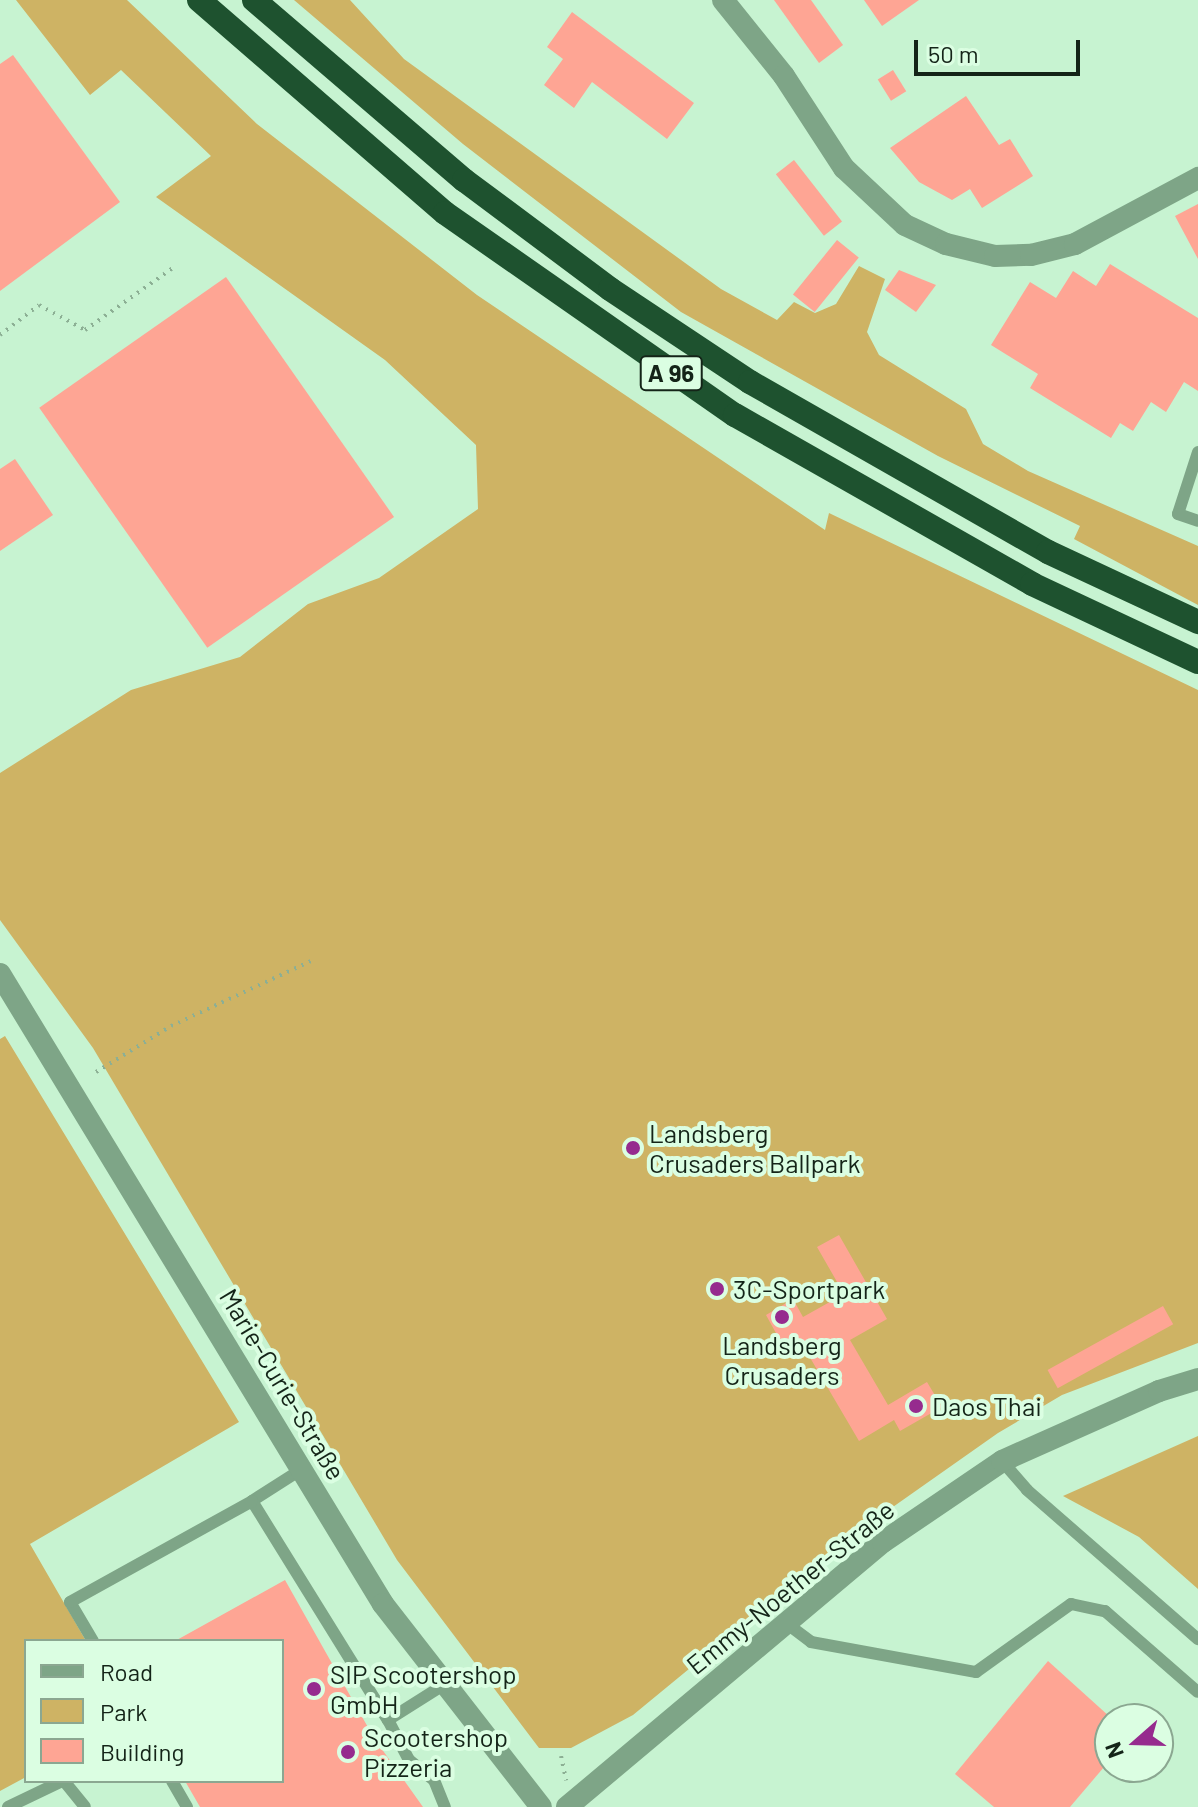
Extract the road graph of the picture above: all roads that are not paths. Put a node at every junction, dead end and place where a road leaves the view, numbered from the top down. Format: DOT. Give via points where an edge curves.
graph roads {
  1 [pos="199,0"];
  2 [pos="254,0"];
  3 [pos="723,0"];
  4 [pos="1198,178"];
  5 [pos="1198,452"];
  6 [pos="1198,521"];
  7 [pos="1198,622"];
  8 [pos="1198,662"];
  9 [pos="0,974"];
  10 [pos="1198,1379"];
  11 [pos="1002,1461"];
  12 [pos="302,1469"];
  13 [pos="252,1501"];
  14 [pos="786,1623"];
  15 [pos="92,1639"];
  16 [pos="1198,1639"];
  17 [pos="445,1684"];
  18 [pos="1198,1692"];
  19 [pos="388,1720"];
  20 [pos="59,1783"];
  21 [pos="65,1783"];
  22 [pos="173,1783"];
  23 [pos="8,1807"];
  24 [pos="85,1807"];
  25 [pos="187,1807"];
  26 [pos="445,1807"];
  27 [pos="541,1807"];
  28 [pos="567,1807"];
  1 -- 8 [label="highway, A 96" via="445,213 735,415 1032,584"];
  2 -- 7 [label="highway, A 96" via="464,180 610,289 737,374 1048,552"];
  3 -- 4 [label="street" via="784,76 844,168 905,225 946,244 995,256 1075,244"];
  5 -- 6 [label="lane" via="1178,514"];
  9 -- 12 [label="street, Marie-Curie-Straße"];
  10 -- 11 [label="street, Emmy-Noether-Straße"];
  11 -- 14 [label="street, Emmy-Noether-Straße" via="883,1542"];
  11 -- 16 [label="lane" via="1027,1490"];
  12 -- 13 [label="lane"];
  12 -- 17 [label="street, Marie-Curie-Straße" via="383,1604"];
  13 -- 15 [label="lane" via="70,1602"];
  13 -- 19 [label="lane"];
  14 -- 18 [label="lane" via="811,1642 976,1672 1071,1604 1105,1611"];
  14 -- 28 [label="street, Emmy-Noether-Straße"];
  17 -- 19 [label="lane"];
  17 -- 27 [label="street, Marie-Curie-Straße"];
  19 -- 26 [label="lane" via="409,1760 434,1780"];
  20 -- 23 [label="lane"];
  21 -- 24 [label="lane"];
  22 -- 25 [label="lane"];
}
